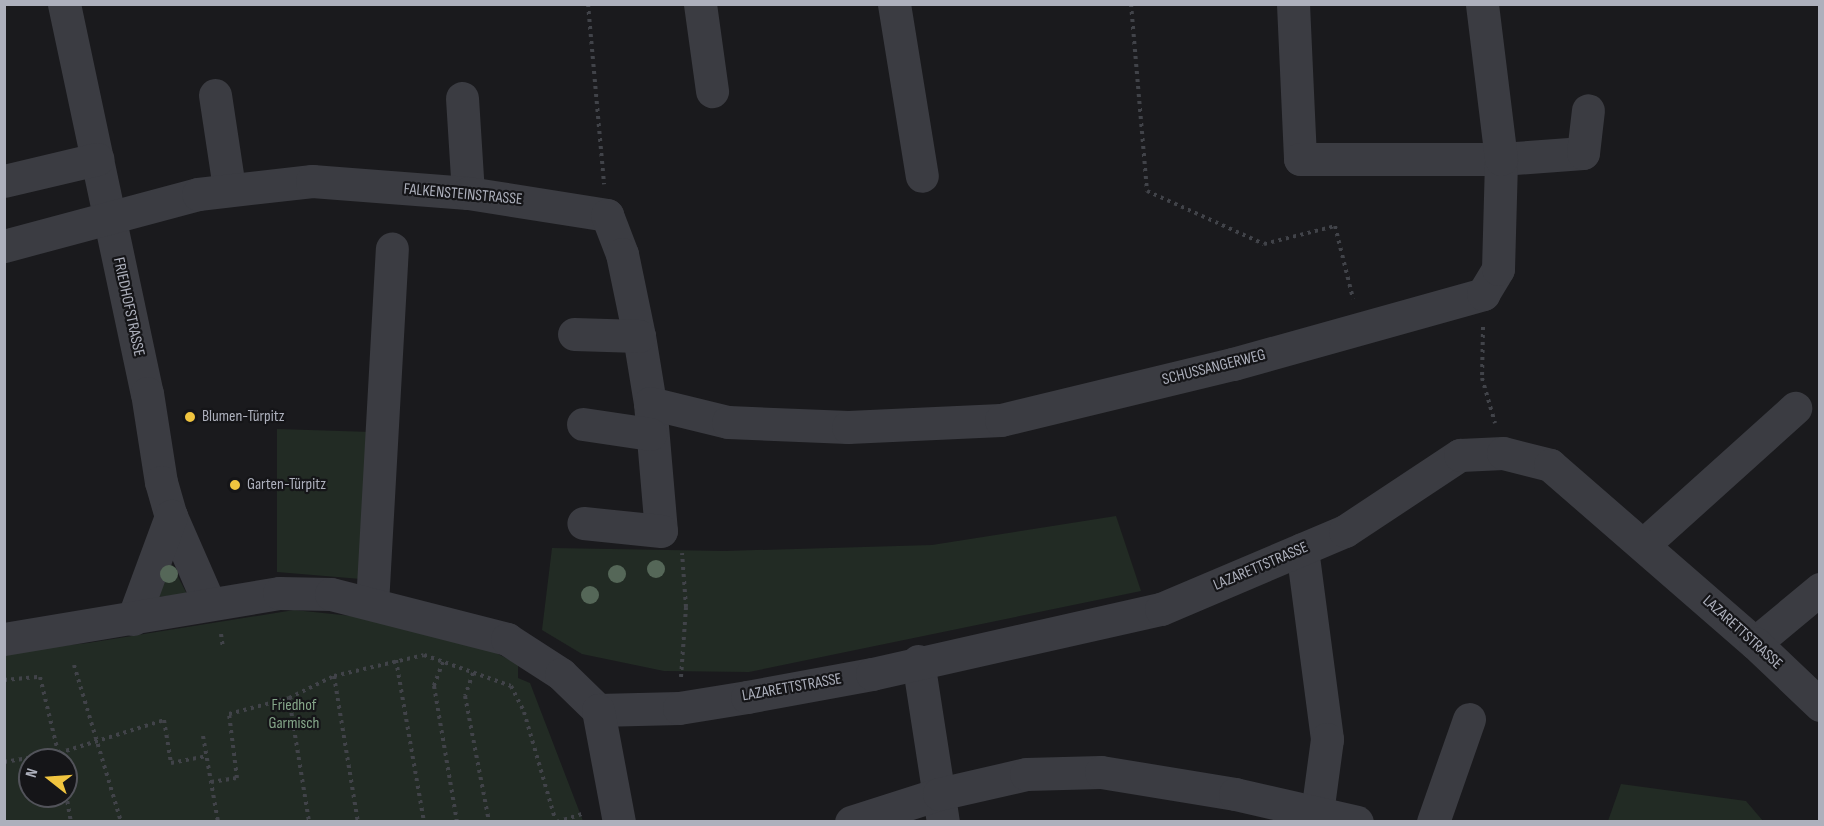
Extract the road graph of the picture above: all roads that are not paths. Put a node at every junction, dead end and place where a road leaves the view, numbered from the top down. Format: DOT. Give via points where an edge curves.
graph roads {
  1 [pos="64,4"];
  2 [pos="700,4"];
  3 [pos="894,4"];
  4 [pos="1293,4"];
  5 [pos="1482,4"];
  6 [pos="712,92"];
  7 [pos="215,95"];
  8 [pos="462,98"];
  9 [pos="1588,110"];
  10 [pos="97,159"];
  11 [pos="1501,159"];
  12 [pos="922,176"];
  13 [pos="4,181"];
  14 [pos="229,188"];
  15 [pos="468,193"];
  16 [pos="109,217"];
  17 [pos="4,246"];
  18 [pos="392,249"];
  19 [pos="574,334"];
  20 [pos="639,336"];
  21 [pos="1795,408"];
  22 [pos="650,418"];
  23 [pos="583,424"];
  24 [pos="171,516"];
  25 [pos="584,524"];
  26 [pos="1643,545"];
  27 [pos="1302,549"];
  28 [pos="1820,589"];
  29 [pos="209,603"];
  30 [pos="372,604"];
  31 [pos="133,619"];
  32 [pos="4,639"];
  33 [pos="1755,643"];
  34 [pos="918,661"];
  35 [pos="1820,705"];
  36 [pos="598,710"];
  37 [pos="1469,719"];
  38 [pos="941,808"];
  39 [pos="1229,808"];
  40 [pos="1334,818"];
  41 [pos="619,822"];
  42 [pos="851,822"];
  43 [pos="1433,822"];
  1 -- 10 [label="street, FRIEDHOFSTRASSE"];
  2 -- 6 [label="street"];
  3 -- 12 [label="street"];
  4 -- 11 [label="street" via="1300,159"];
  5 -- 11 [label="street"];
  7 -- 14 [label="street"];
  8 -- 15 [label="street"];
  9 -- 11 [label="street" via="1583,153"];
  10 -- 13 [label="street"];
  10 -- 16 [label="street, FRIEDHOFSTRASSE"];
  11 -- 22 [label="street, SCHUSSANGERWEG" via="1498,269 1483,294 1002,420 848,427"];
  14 -- 15 [label="street, FALKENSTEINSTRASSE" via="312,181"];
  14 -- 16 [label="street, FALKENSTEINSTRASSE"];
  15 -- 20 [label="street, FALKENSTEINSTRASSE" via="607,214 622,254"];
  16 -- 17 [label="street, FALKENSTEINSTRASSE"];
  16 -- 24 [label="street, FRIEDHOFSTRASSE"];
  18 -- 30 [label="street"];
  19 -- 20 [label="street"];
  20 -- 22 [label="street"];
  21 -- 26 [label="street"];
  22 -- 23 [label="street, SCHUSSANGERWEG"];
  22 -- 25 [label="street" via="661,531"];
  24 -- 29 [label="street, FRIEDHOFSTRASSE"];
  24 -- 31 [label="street"];
  26 -- 27 [label="street, LAZARETTSTRASSE" via="1550,465 1503,453 1460,455 1345,531"];
  26 -- 33 [label="street, LAZARETTSTRASSE"];
  27 -- 34 [label="street, LAZARETTSTRASSE" via="1161,609"];
  27 -- 40 [label="street"];
  28 -- 33 [label="street"];
  29 -- 30 [label="street" via="279,593 331,594"];
  29 -- 31 [label="street"];
  30 -- 36 [label="street" via="507,639 561,674"];
  31 -- 32 [label="street"];
  33 -- 35 [label="street, LAZARETTSTRASSE"];
  34 -- 36 [label="street, LAZARETTSTRASSE" via="872,674 679,708"];
  34 -- 38 [label="street"];
  36 -- 41 [label="street"];
  37 -- 43 [label="street"];
  38 -- 39 [label="street" via="1026,774 1101,772"];
  38 -- 42 [label="street"];
  39 -- 40 [label="street"];
}
